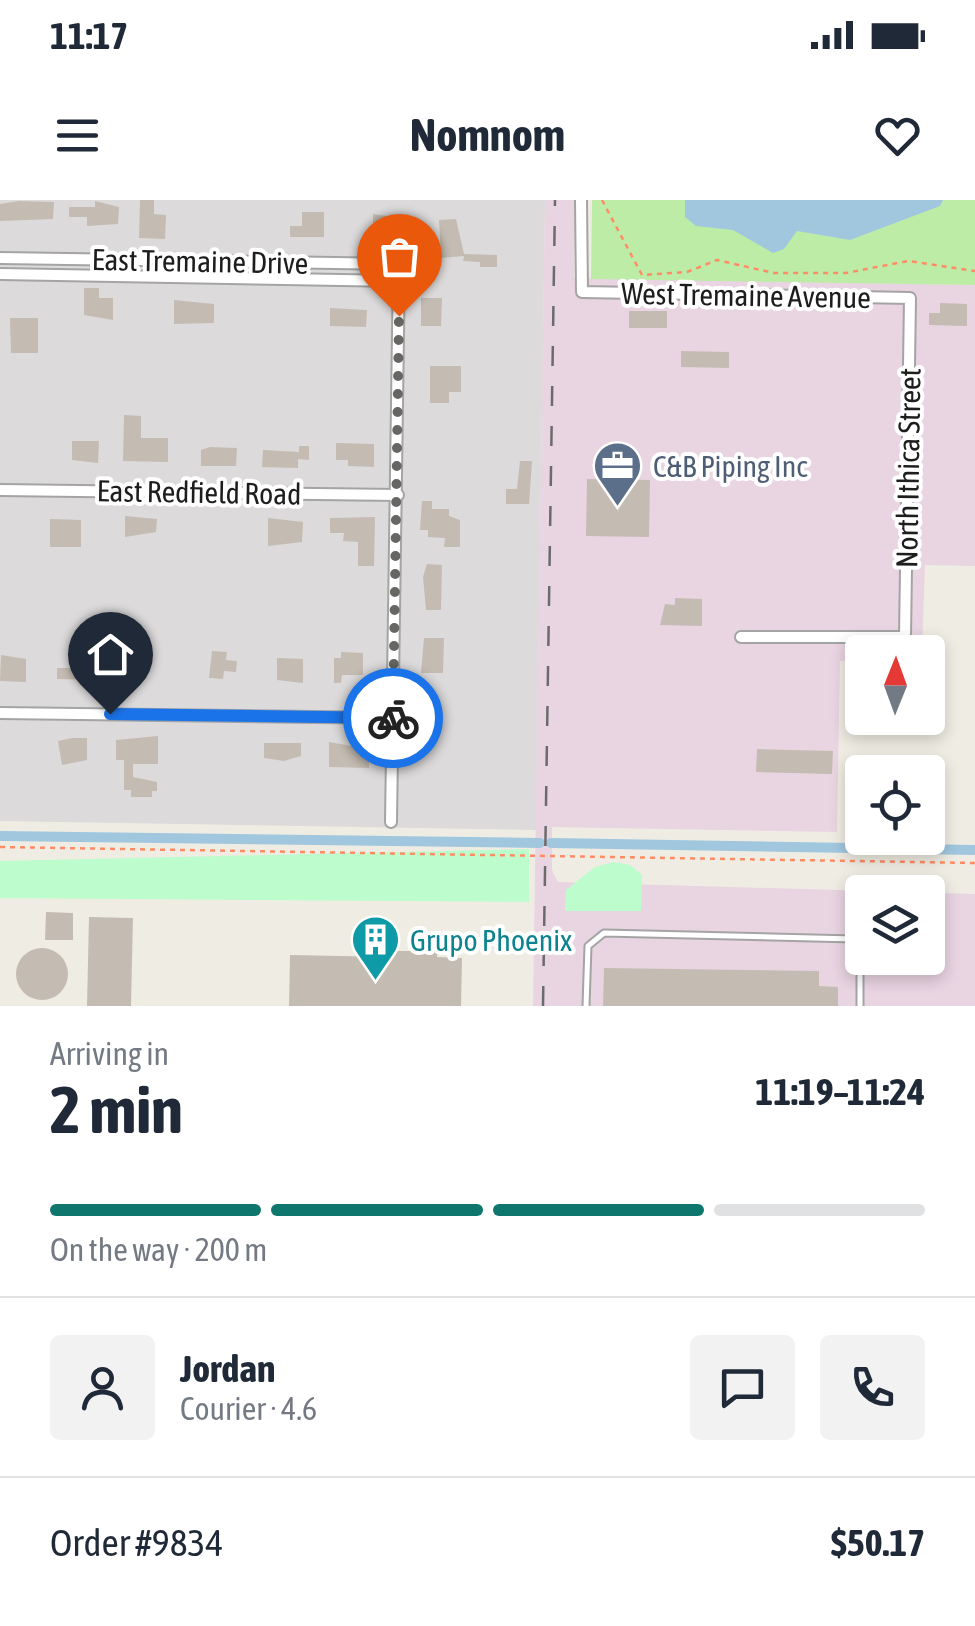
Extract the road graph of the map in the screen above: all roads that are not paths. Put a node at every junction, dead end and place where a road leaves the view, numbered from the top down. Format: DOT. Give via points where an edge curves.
graph roads {
  1 [pos="581,200"];
  2 [pos="0,258"];
  3 [pos="166,261"];
  4 [pos="0,274"];
  5 [pos="166,276"];
  6 [pos="400,281"];
  7 [pos="910,298"];
  8 [pos="0,490"];
  9 [pos="398,495"];
  10 [pos="741,638"];
  11 [pos="0,712"];
  12 [pos="393,718"];
  13 [pos="391,822"];
  14 [pos="586,1006"];
  15 [pos="860,1006"];
  1 -- 7 [label="street, West Tremaine Avenue" via="582,292"];
  2 -- 3 [label="street, East Tremaine Drive"];
  3 -- 5 [label="street"];
  3 -- 6 [label="street, East Tremaine Drive" via="400,264"];
  4 -- 5 [label="street, East Tremaine Drive"];
  5 -- 6 [label="street, East Tremaine Drive"];
  6 -- 9 [label="street"];
  7 -- 10 [label="street, North Ithica Street" via="906,637"];
  8 -- 9 [label="street, East Redfield Road"];
  9 -- 12 [label="street"];
  11 -- 12 [label="street"];
  12 -- 13 [label="street"];
  14 -- 15 [label="lane" via="588,946 604,933 855,938"];
}
